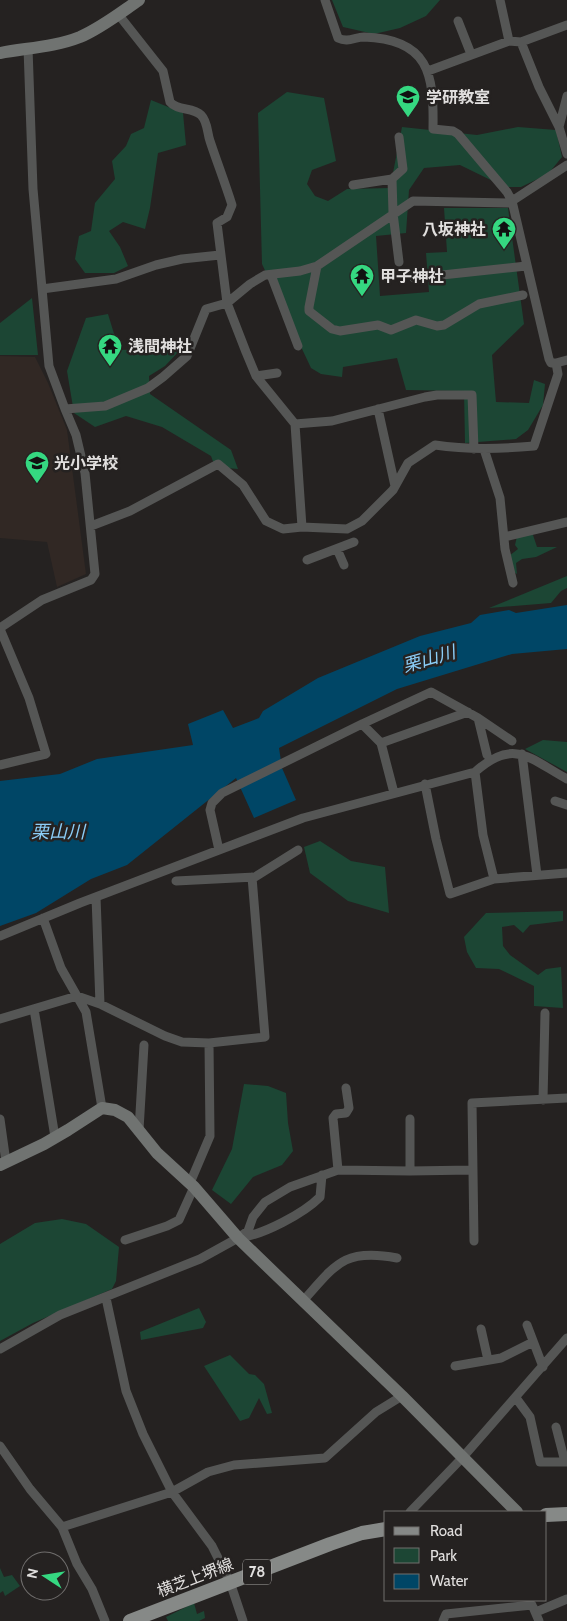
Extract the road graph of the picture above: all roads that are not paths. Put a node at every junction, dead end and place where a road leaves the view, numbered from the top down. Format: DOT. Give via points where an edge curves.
graph roads {
  1 [pos="139,0"];
  2 [pos="325,0"];
  3 [pos="500,0"];
  4 [pos="118,14"];
  5 [pos="458,22"];
  6 [pos="567,25"];
  7 [pos="509,40"];
  8 [pos="520,42"];
  9 [pos="28,48"];
  10 [pos="0,53"];
  11 [pos="471,54"];
  12 [pos="428,71"];
  13 [pos="567,96"];
  14 [pos="559,127"];
  15 [pos="399,137"];
  16 [pos="567,154"];
  17 [pos="567,165"];
  18 [pos="392,179"];
  19 [pos="353,185"];
  20 [pos="512,201"];
  21 [pos="393,213"];
  22 [pos="220,255"];
  23 [pos="399,262"];
  24 [pos="317,266"];
  25 [pos="526,266"];
  26 [pos="271,275"];
  27 [pos="414,278"];
  28 [pos="42,288"];
  29 [pos="523,295"];
  30 [pos="227,303"];
  31 [pos="298,346"];
  32 [pos="567,360"];
  33 [pos="556,363"];
  34 [pos="277,373"];
  35 [pos="256,376"];
  36 [pos="65,409"];
  37 [pos="378,409"];
  38 [pos="295,424"];
  39 [pos="474,448"];
  40 [pos="484,449"];
  41 [pos="395,486"];
  42 [pos="567,522"];
  43 [pos="91,526"];
  44 [pos="302,528"];
  45 [pos="504,537"];
  46 [pos="354,542"];
  47 [pos="337,549"];
  48 [pos="307,560"];
  49 [pos="344,565"];
  50 [pos="513,583"];
  51 [pos="0,629"];
  52 [pos="468,712"];
  53 [pos="478,718"];
  54 [pos="362,724"];
  55 [pos="512,741"];
  56 [pos="381,743"];
  57 [pos="522,754"];
  58 [pos="487,755"];
  59 [pos="0,765"];
  60 [pos="475,772"];
  61 [pos="567,779"];
  62 [pos="426,784"];
  63 [pos="394,793"];
  64 [pos="555,801"];
  65 [pos="567,805"];
  66 [pos="219,850"];
  67 [pos="298,850"];
  68 [pos="567,873"];
  69 [pos="537,875"];
  70 [pos="252,877"];
  71 [pos="494,879"];
  72 [pos="176,880"];
  73 [pos="96,897"];
  74 [pos="43,918"];
  75 [pos="0,936"];
  76 [pos="77,996"];
  77 [pos="100,1004"];
  78 [pos="34,1009"];
  79 [pos="545,1013"];
  80 [pos="0,1019"];
  81 [pos="209,1043"];
  82 [pos="144,1045"];
  83 [pos="346,1088"];
  84 [pos="567,1098"];
  85 [pos="544,1100"];
  86 [pos="102,1108"];
  87 [pos="0,1119"];
  88 [pos="410,1119"];
  89 [pos="139,1130"];
  90 [pos="55,1137"];
  91 [pos="3,1163"];
  92 [pos="338,1170"];
  93 [pos="472,1170"];
  94 [pos="410,1172"];
  95 [pos="322,1175"];
  96 [pos="192,1185"];
  97 [pos="238,1238"];
  98 [pos="124,1240"];
  99 [pos="474,1241"];
  100 [pos="397,1258"];
  101 [pos="106,1298"];
  102 [pos="303,1301"];
  103 [pos="527,1325"];
  104 [pos="481,1329"];
  105 [pos="567,1338"];
  106 [pos="533,1342"];
  107 [pos="0,1349"];
  108 [pos="488,1360"];
  109 [pos="455,1366"];
  110 [pos="543,1367"];
  111 [pos="402,1396"];
  112 [pos="516,1398"];
  113 [pos="556,1427"];
  114 [pos="0,1446"];
  115 [pos="463,1457"];
  116 [pos="566,1462"];
  117 [pos="172,1492"];
  118 [pos="411,1511"];
  119 [pos="516,1511"];
  120 [pos="567,1514"];
  121 [pos="547,1515"];
  122 [pos="62,1527"];
  123 [pos="384,1529"];
  124 [pos="230,1582"];
  125 [pos="567,1599"];
  126 [pos="534,1609"];
  127 [pos="105,1621"];
  128 [pos="130,1621"];
  129 [pos="243,1621"];
  130 [pos="443,1621"];
  1 -- 4 [label="street"];
  2 -- 12 [label="street" via="338,38 362,37 397,42 413,51"];
  3 -- 7 [label="street"];
  4 -- 9 [label="street" via="79,37 59,44"];
  4 -- 22 [label="street" via="162,71 172,106 194,111 205,120 232,205 226,217 217,223"];
  5 -- 11 [label="street"];
  6 -- 8 [label="street"];
  7 -- 8 [label="street"];
  7 -- 11 [label="street"];
  8 -- 14 [label="street"];
  9 -- 10 [label="street"];
  9 -- 28 [label="street" via="33,188"];
  11 -- 12 [label="street"];
  12 -- 20 [label="street" via="434,97 433,129 458,134"];
  13 -- 14 [label="street"];
  14 -- 16 [label="street"];
  15 -- 18 [label="street" via="403,169"];
  17 -- 20 [label="street"];
  18 -- 19 [label="street"];
  18 -- 21 [label="street"];
  20 -- 21 [label="street" via="413,201"];
  20 -- 25 [label="street"];
  21 -- 23 [label="street"];
  21 -- 24 [label="street"];
  22 -- 28 [label="street" via="174,261 116,279"];
  22 -- 30 [label="street"];
  24 -- 26 [label="street"];
  24 -- 29 [label="street" via="309,311 332,329 340,331 378,325 391,330 416,320 444,325 479,304"];
  25 -- 27 [label="street"];
  25 -- 33 [label="street" via="549,359"];
  26 -- 30 [label="street" via="250,284"];
  26 -- 31 [label="street"];
  28 -- 36 [label="street" via="49,366"];
  30 -- 35 [label="street"];
  30 -- 36 [label="street" via="206,309 187,356 148,388 105,406"];
  32 -- 33 [label="street"];
  33 -- 40 [label="street" via="558,374 534,446"];
  34 -- 35 [label="street"];
  35 -- 38 [label="street"];
  36 -- 43 [label="street" via="76,434 85,473"];
  37 -- 38 [label="street" via="332,420"];
  37 -- 39 [label="street" via="437,395 472,395"];
  37 -- 41 [label="street"];
  38 -- 44 [label="street"];
  39 -- 40 [label="street"];
  39 -- 41 [label="street" via="435,444 408,463"];
  40 -- 45 [label="street" via="500,498"];
  41 -- 44 [label="street" via="362,521 347,529"];
  42 -- 45 [label="street"];
  43 -- 44 [label="street" via="130,511 218,464 243,485 266,521 283,529"];
  43 -- 51 [label="street" via="95,574 91,580 42,600"];
  45 -- 50 [label="street"];
  46 -- 47 [label="street"];
  47 -- 48 [label="street"];
  47 -- 49 [label="street"];
  51 -- 59 [label="street" via="29,698 46,754"];
  52 -- 53 [label="street"];
  52 -- 54 [label="street" via="431,692"];
  52 -- 56 [label="street"];
  53 -- 55 [label="street"];
  53 -- 58 [label="street"];
  54 -- 56 [label="street"];
  54 -- 66 [label="street" via="222,793 210,810"];
  56 -- 63 [label="street"];
  57 -- 60 [label="street" via="506,754"];
  57 -- 61 [label="street"];
  57 -- 69 [label="street"];
  60 -- 62 [label="street"];
  60 -- 71 [label="street" via="483,835"];
  62 -- 63 [label="street"];
  62 -- 71 [label="street" via="450,894"];
  63 -- 66 [label="street" via="303,818"];
  64 -- 65 [label="street"];
  66 -- 73 [label="street"];
  67 -- 70 [label="street"];
  68 -- 69 [label="street"];
  69 -- 71 [label="street"];
  70 -- 72 [label="street"];
  70 -- 81 [label="street" via="265,1037"];
  73 -- 74 [label="street"];
  73 -- 77 [label="street"];
  74 -- 75 [label="street"];
  74 -- 76 [label="street" via="61,968"];
  76 -- 77 [label="street"];
  76 -- 78 [label="street"];
  76 -- 86 [label="street" via="86,1012"];
  77 -- 81 [label="street" via="165,1036 182,1042"];
  78 -- 80 [label="street"];
  78 -- 90 [label="street"];
  79 -- 85 [label="street"];
  81 -- 96 [label="street" via="210,1136"];
  82 -- 89 [label="street"];
  83 -- 92 [label="street" via="346,1113 336,1114 333,1118"];
  84 -- 85 [label="street"];
  85 -- 93 [label="street" via="472,1103"];
  86 -- 89 [label="street" via="128,1117"];
  86 -- 90 [label="street"];
  87 -- 91 [label="street"];
  88 -- 94 [label="street"];
  89 -- 96 [label="street"];
  90 -- 91 [label="street"];
  92 -- 94 [label="street"];
  92 -- 95 [label="street"];
  93 -- 94 [label="street"];
  93 -- 99 [label="street"];
  95 -- 97 [label="street" via="290,1186 265,1202 253,1217 248,1231"];
  95 -- 97 [label="street" via="320,1197 309,1208 254,1236"];
  96 -- 97 [label="street"];
  96 -- 98 [label="street" via="179,1220"];
  97 -- 101 [label="street" via="200,1259"];
  97 -- 102 [label="street"];
  100 -- 102 [label="street" via="368,1254 350,1258 329,1271"];
  101 -- 107 [label="street" via="60,1315"];
  101 -- 117 [label="street" via="126,1391"];
  102 -- 111 [label="street"];
  103 -- 106 [label="street"];
  104 -- 108 [label="street"];
  105 -- 110 [label="street"];
  106 -- 108 [label="street" via="501,1358"];
  106 -- 110 [label="street"];
  108 -- 109 [label="street"];
  110 -- 112 [label="street"];
  111 -- 115 [label="street"];
  111 -- 117 [label="street" via="376,1412 325,1458 234,1465 208,1472"];
  112 -- 115 [label="street"];
  112 -- 116 [label="street" via="530,1417 540,1462"];
  113 -- 116 [label="street"];
  114 -- 122 [label="street"];
  115 -- 118 [label="street"];
  115 -- 119 [label="street"];
  117 -- 122 [label="street"];
  117 -- 124 [label="street" via="212,1546"];
  120 -- 121 [label="main road"];
  122 -- 127 [label="street"];
  123 -- 124 [label="main road, 横芝上堺線 / 78" via="354,1536"];
  124 -- 128 [label="main road, 横芝上堺線 / 78"];
  124 -- 129 [label="street"];
  125 -- 126 [label="street"];
  126 -- 130 [label="street" via="446,1614"];
}
